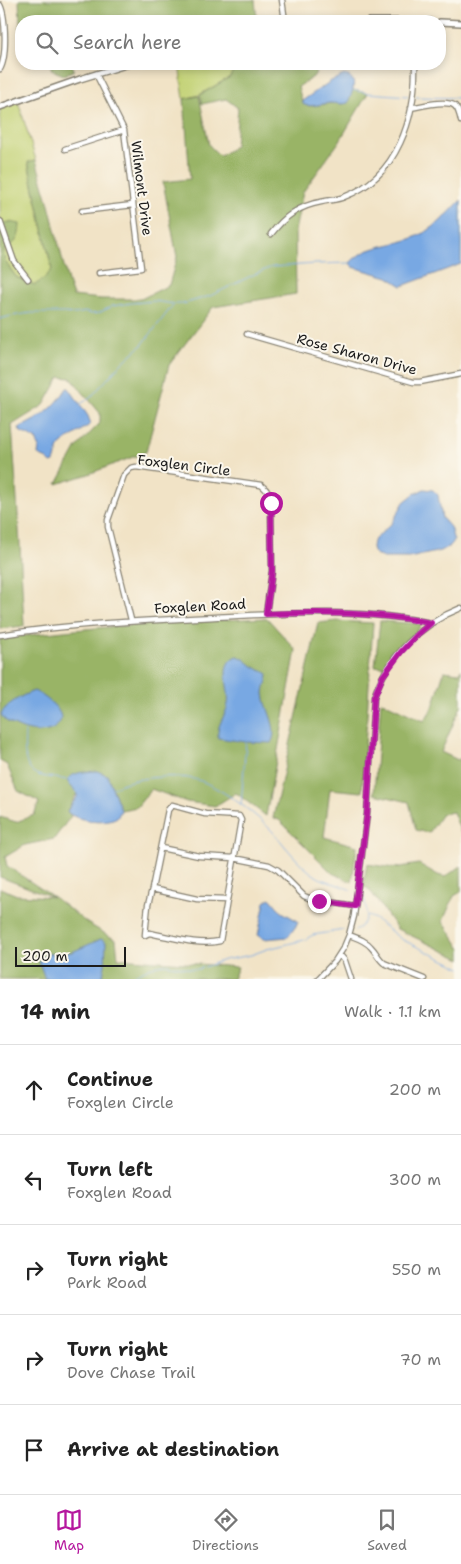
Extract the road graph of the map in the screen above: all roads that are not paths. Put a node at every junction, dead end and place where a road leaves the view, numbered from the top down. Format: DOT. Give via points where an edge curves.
graph roads {
  1 [pos="282,0"];
  2 [pos="0,5"];
  3 [pos="284,15"];
  4 [pos="446,22"];
  5 [pos="461,23"];
  6 [pos="2,35"];
  7 [pos="0,69"];
  8 [pos="109,70"];
  9 [pos="414,70"];
  10 [pos="96,74"];
  11 [pos="0,107"];
  12 [pos="411,108"];
  13 [pos="461,121"];
  14 [pos="124,130"];
  15 [pos="65,149"];
  16 [pos="133,205"];
  17 [pos="82,211"];
  18 [pos="0,221"];
  19 [pos="271,234"];
  20 [pos="99,273"];
  21 [pos="28,279"];
  22 [pos="247,334"];
  23 [pos="461,374"];
  24 [pos="461,608"];
  25 [pos="266,614"];
  26 [pos="132,620"];
  27 [pos="431,623"];
  28 [pos="0,635"];
  29 [pos="161,848"];
  30 [pos="234,858"];
  31 [pos="152,889"];
  32 [pos="226,900"];
  33 [pos="355,906"];
  34 [pos="349,935"];
  35 [pos="340,955"];
  36 [pos="318,979"];
  37 [pos="351,979"];
  38 [pos="424,979"];
  1 -- 3 [label="street"];
  2 -- 6 [label="street"];
  4 -- 5 [label="street"];
  6 -- 7 [label="street" via="4,59"];
  8 -- 10 [label="street"];
  9 -- 12 [label="street"];
  10 -- 11 [label="street"];
  10 -- 14 [label="street, Wilmont Drive"];
  12 -- 13 [label="street" via="436,103 453,104"];
  12 -- 19 [label="street" via="398,149 377,177 345,197 308,204 296,210"];
  14 -- 15 [label="street"];
  14 -- 16 [label="street, Wilmont Drive"];
  16 -- 17 [label="street"];
  16 -- 20 [label="street, Wilmont Drive" via="141,268"];
  18 -- 21 [label="street" via="14,261"];
  22 -- 23 [label="street, Rose Sharon Drive" via="413,382"];
  24 -- 27 [label="street"];
  25 -- 26 [label="street, Foxglen Road"];
  25 -- 26 [label="street, Foxglen Circle" via="272,565 269,492 261,485 131,468 124,475 108,527"];
  25 -- 27 [label="street, Foxglen Road" via="380,615"];
  26 -- 28 [label="street, Foxglen Road"];
  27 -- 33 [label="street" via="401,652 383,676 374,697 367,814"];
  29 -- 30 [label="street" via="198,856"];
  29 -- 30 [label="street" via="168,810 172,805 205,814 239,816 241,824"];
  29 -- 31 [label="street"];
  30 -- 32 [label="street"];
  30 -- 33 [label="street" via="274,867 297,891 311,899"];
  31 -- 32 [label="street" via="197,899"];
  31 -- 32 [label="street" via="144,935 150,933 194,942 220,941"];
  33 -- 34 [label="street"];
  34 -- 35 [label="street"];
  34 -- 38 [label="street" via="371,947 384,963"];
  35 -- 36 [label="street"];
  35 -- 37 [label="street"];
}
